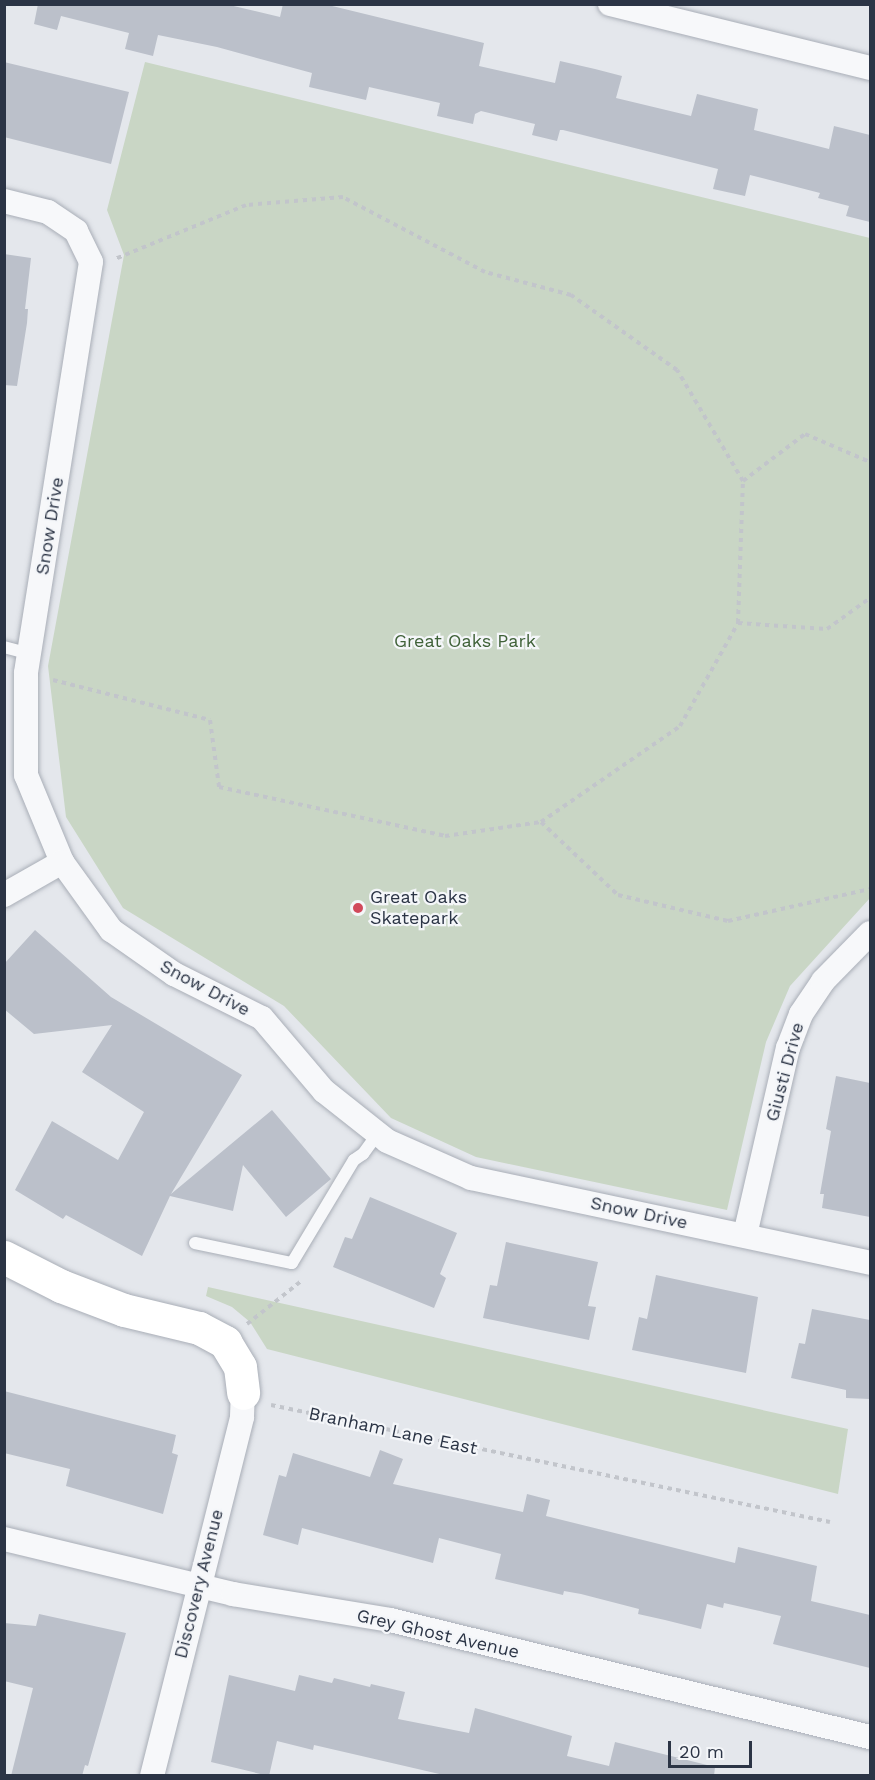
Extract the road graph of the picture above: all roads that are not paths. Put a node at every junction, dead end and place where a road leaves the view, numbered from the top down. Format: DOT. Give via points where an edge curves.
graph roads {
  1 [pos="610,4"];
  2 [pos="870,68"];
  3 [pos="4,201"];
  4 [pos="4,647"];
  5 [pos="30,654"];
  6 [pos="62,862"];
  7 [pos="4,896"];
  8 [pos="870,933"];
  9 [pos="376,1135"];
  10 [pos="745,1235"];
  11 [pos="195,1244"];
  12 [pos="4,1257"];
  13 [pos="870,1263"];
  14 [pos="243,1393"];
  15 [pos="4,1539"];
  16 [pos="199,1587"];
  17 [pos="870,1737"];
  18 [pos="152,1776"];
  1 -- 2 [label="street"];
  3 -- 5 [label="street, Snow Drive" via="48,212 76,231 91,262"];
  4 -- 5 [label="lane"];
  5 -- 6 [label="street, Snow Drive" via="26,775"];
  6 -- 7 [label="street"];
  6 -- 9 [label="street, Snow Drive" via="111,930 174,974 262,1018 324,1091"];
  8 -- 10 [label="street, Giusti Drive" via="823,981 801,1014 788,1048"];
  9 -- 10 [label="street, Snow Drive" via="471,1178"];
  9 -- 11 [label="lane" via="354,1160 292,1263"];
  10 -- 13 [label="street, Snow Drive"];
  12 -- 14 [label="street" via="61,1286 124,1310 200,1328 225,1342 240,1367"];
  14 -- 16 [label="street, Discovery Avenue" via="242,1417"];
  15 -- 16 [label="street, Grey Ghost Avenue"];
  16 -- 17 [label="street, Grey Ghost Avenue" via="390,1620"];
  16 -- 18 [label="street, Discovery Avenue"];
}
